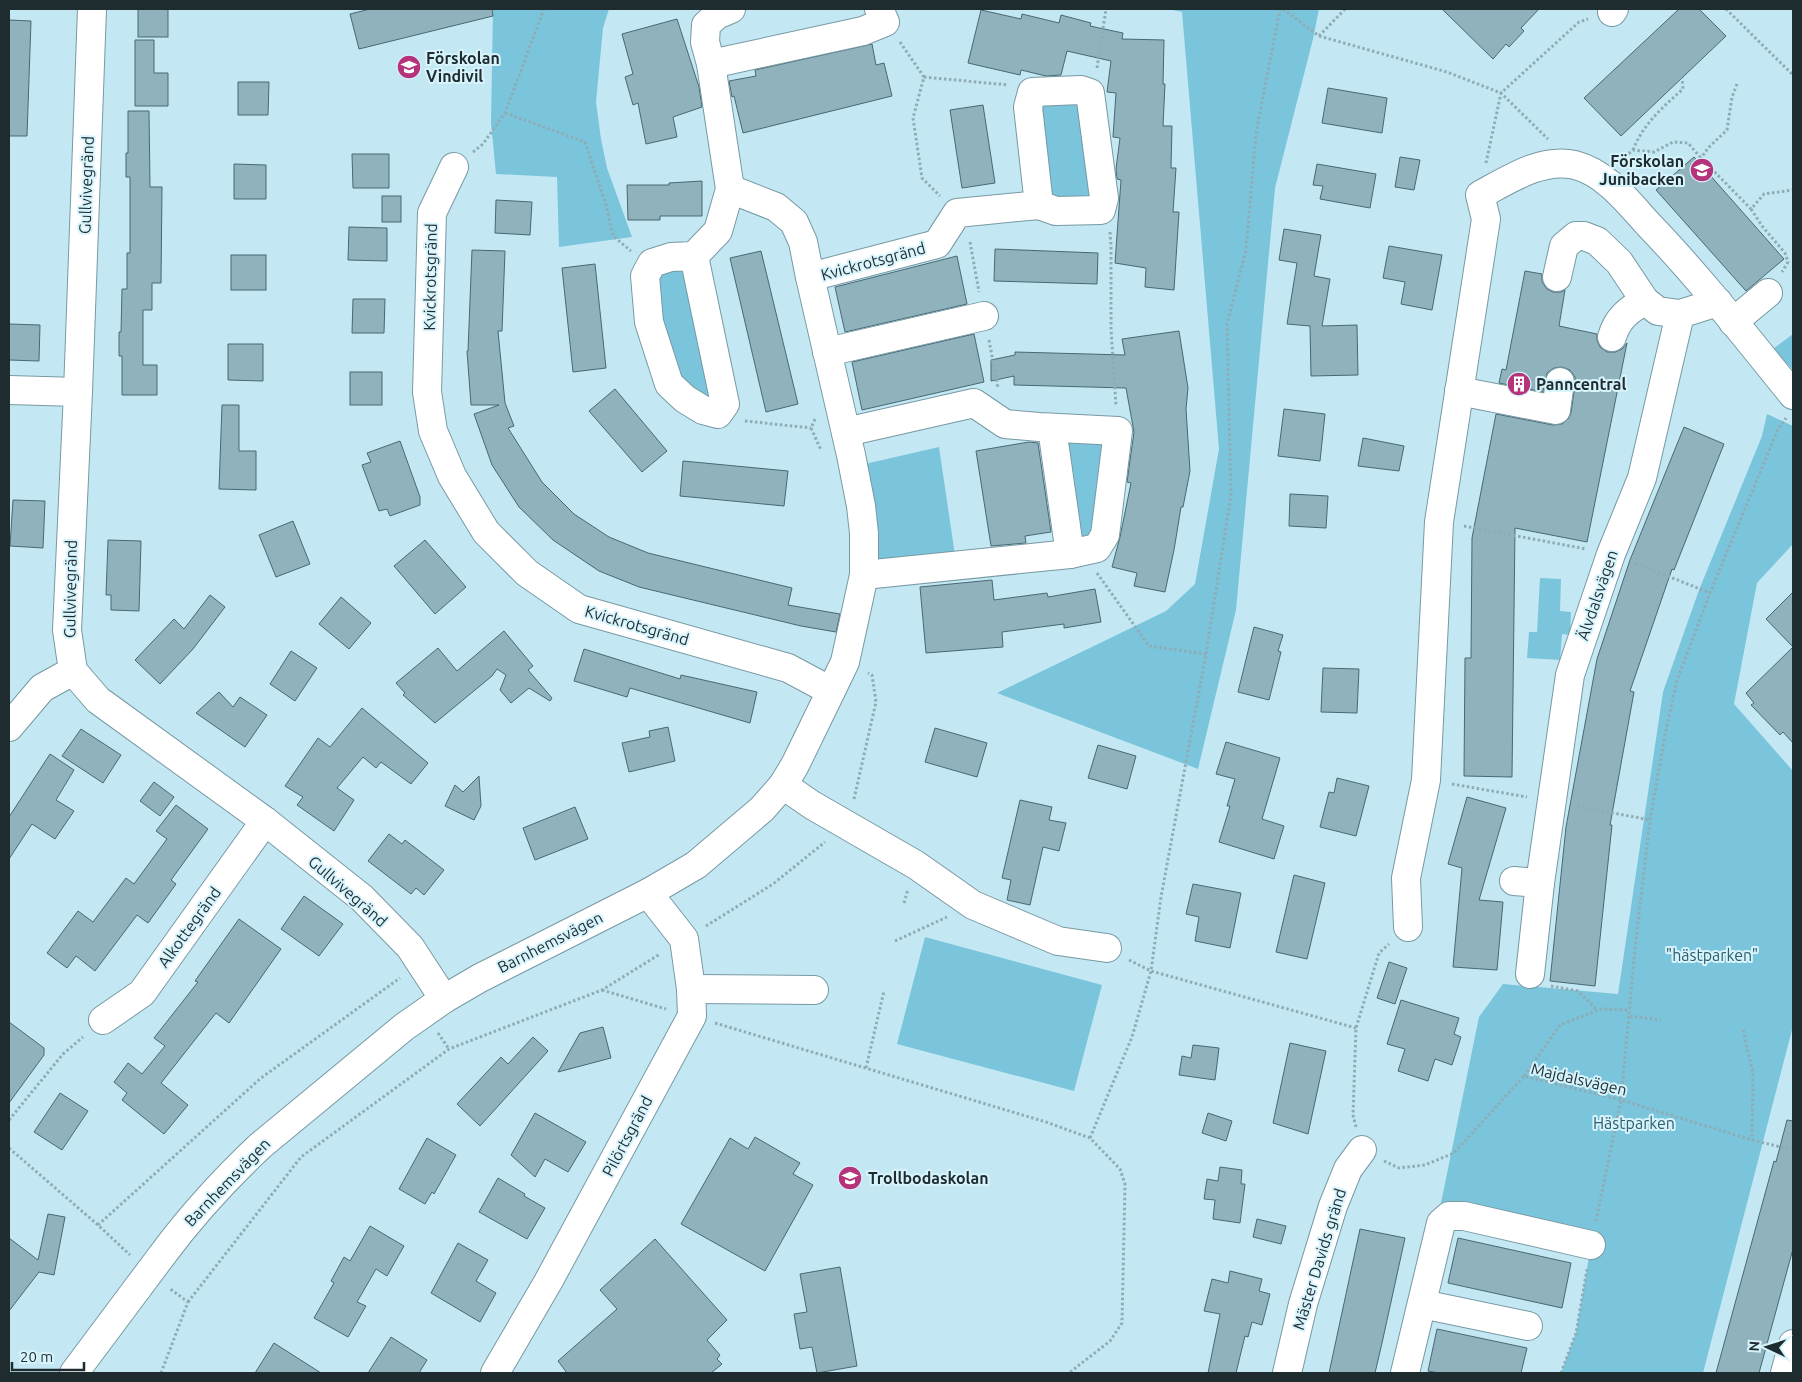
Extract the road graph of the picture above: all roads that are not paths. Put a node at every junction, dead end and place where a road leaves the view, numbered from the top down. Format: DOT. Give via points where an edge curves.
graph roads {
  1 [pos="92,9"];
  2 [pos="731,9"];
  3 [pos="879,9"];
  4 [pos="711,64"];
  5 [pos="454,166"];
  6 [pos="730,188"];
  7 [pos="1039,205"];
  8 [pos="694,256"];
  9 [pos="810,277"];
  10 [pos="1557,277"];
  11 [pos="1768,293"];
  12 [pos="1645,301"];
  13 [pos="1726,312"];
  14 [pos="1680,314"];
  15 [pos="984,316"];
  16 [pos="1612,337"];
  17 [pos="827,352"];
  18 [pos="1560,382"];
  19 [pos="9,390"];
  20 [pos="1459,391"];
  21 [pos="78,392"];
  22 [pos="1791,405"];
  23 [pos="1052,428"];
  24 [pos="846,432"];
  25 [pos="1070,554"];
  26 [pos="864,575"];
  27 [pos="73,671"];
  28 [pos="831,691"];
  29 [pos="9,727"];
  30 [pos="783,785"];
  31 [pos="265,821"];
  32 [pos="648,893"];
  33 [pos="1408,927"];
  34 [pos="1107,948"];
  35 [pos="1530,973"];
  36 [pos="691,989"];
  37 [pos="814,990"];
  38 [pos="434,1006"];
  39 [pos="103,1020"];
  40 [pos="1362,1150"];
  41 [pos="1592,1245"];
  42 [pos="1422,1304"];
  43 [pos="1528,1326"];
  44 [pos="1793,1344"];
  45 [pos="74,1373"];
  46 [pos="495,1373"];
  47 [pos="1287,1373"];
  48 [pos="1406,1373"];
  49 [pos="1785,1373"];
  1 -- 21 [label="street, Gullvivegränd"];
  2 -- 4 [label="street" via="706,25 705,42"];
  3 -- 4 [label="street" via="885,22 863,31"];
  4 -- 6 [label="street"];
  5 -- 28 [label="street, Kvickrotsgränd" via="432,213 427,392 433,431 452,476 486,532 527,573 579,609 788,668"];
  6 -- 8 [label="street" via="718,231"];
  6 -- 9 [label="street, Kvickrotsgränd" via="776,207 794,222 803,242"];
  7 -- 7 [label="street, Kvickrotsgränd" via="1028,107 1032,92 1090,92 1104,198 1102,210 1056,211"];
  7 -- 9 [label="street, Kvickrotsgränd" via="958,213 937,244"];
  8 -- 8 [label="street" via="726,404 718,414 685,399 670,384 649,322 645,276 652,263"];
  9 -- 17 [label="street, Kvickrotsgränd"];
  10 -- 12 [label="street" via="1564,246 1576,236 1584,236 1597,241 1619,262"];
  11 -- 13 [label="street"];
  12 -- 14 [label="street" via="1658,311"];
  12 -- 16 [label="street" via="1628,310"];
  13 -- 14 [label="street"];
  13 -- 20 [label="street" via="1689,267 1604,180 1592,171 1574,165 1544,164 1480,195 1486,219"];
  13 -- 22 [label="street"];
  14 -- 35 [label="street, Älvdalsvägen" via="1642,478 1611,554 1570,675 1527,882"];
  15 -- 17 [label="street"];
  17 -- 24 [label="street, Kvickrotsgränd"];
  18 -- 20 [label="street" via="1556,410"];
  19 -- 21 [label="street"];
  20 -- 33 [label="street" via="1439,522 1426,780 1406,878"];
  21 -- 27 [label="street, Gullvivegränd" via="67,630"];
  23 -- 24 [label="street" via="1006,424 974,403"];
  23 -- 25 [label="street"];
  23 -- 25 [label="street" via="1118,431 1105,536 1097,548"];
  24 -- 26 [label="street, Kvickrotsgränd" via="861,506"];
  25 -- 26 [label="street"];
  26 -- 28 [label="street, Kvickrotsgränd" via="845,662"];
  27 -- 29 [label="street" via="42,688"];
  27 -- 31 [label="street, Gullvivegränd" via="98,700"];
  28 -- 30 [label="street, Kvickrotsgränd"];
  30 -- 32 [label="street, Barnhemsvägen" via="762,809 696,865"];
  30 -- 34 [label="street" via="916,865 974,905 1058,941"];
  31 -- 38 [label="street, Gullvivegränd" via="362,898 410,947"];
  31 -- 39 [label="street, Alkottegränd" via="142,992"];
  32 -- 36 [label="street" via="684,939"];
  32 -- 38 [label="street, Barnhemsvägen" via="480,978"];
  36 -- 37 [label="street"];
  36 -- 46 [label="street, Pilörtsgränd" via="692,1016"];
  38 -- 45 [label="street, Barnhemsvägen, bridge" via="404,1027 238,1167 163,1254 152,1286"];
  40 -- 47 [label="street, Mäster Davids gränd" via="1348,1169 1333,1206 1303,1304"];
  41 -- 42 [label="street" via="1464,1216 1449,1216 1441,1222"];
  42 -- 43 [label="street"];
  42 -- 48 [label="street"];
  44 -- 49 [label="street"];
}
